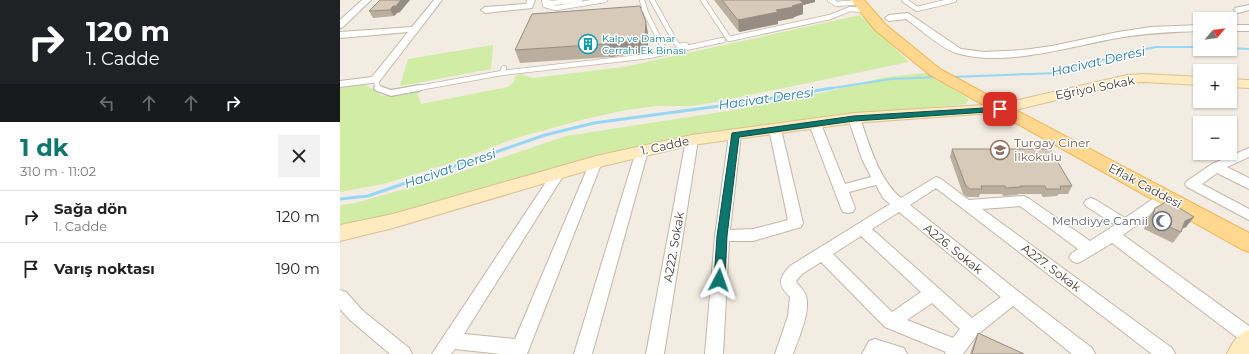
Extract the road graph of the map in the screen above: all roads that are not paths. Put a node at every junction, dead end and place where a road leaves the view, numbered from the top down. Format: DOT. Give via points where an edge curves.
graph roads {
  1 [pos="367,0"];
  2 [pos="438,0"];
  3 [pos="531,0"];
  4 [pos="580,0"];
  5 [pos="595,0"];
  6 [pos="605,0"];
  7 [pos="642,0"];
  8 [pos="652,0"];
  9 [pos="703,0"];
  10 [pos="830,0"];
  11 [pos="904,0"];
  12 [pos="954,0"];
  13 [pos="545,1"];
  14 [pos="1249,8"];
  15 [pos="875,9"];
  16 [pos="485,10"];
  17 [pos="645,10"];
  18 [pos="1238,10"];
  19 [pos="630,12"];
  20 [pos="841,13"];
  21 [pos="340,25"];
  22 [pos="1193,28"];
  23 [pos="1237,28"];
  24 [pos="1249,28"];
  25 [pos="415,29"];
  26 [pos="726,34"];
  27 [pos="340,35"];
  28 [pos="729,39"];
  29 [pos="723,40"];
  30 [pos="906,42"];
  31 [pos="666,53"];
  32 [pos="375,80"];
  33 [pos="1193,81"];
  34 [pos="1237,83"];
  35 [pos="340,84"];
  36 [pos="1249,84"];
  37 [pos="1003,104"];
  38 [pos="854,118"];
  39 [pos="815,124"];
  40 [pos="775,129"];
  41 [pos="735,135"];
  42 [pos="692,140"];
  43 [pos="642,151"];
  44 [pos="1249,152"];
  45 [pos="596,162"];
  46 [pos="1216,167"];
  47 [pos="559,173"];
  48 [pos="879,179"];
  49 [pos="1249,184"];
  50 [pos="841,190"];
  51 [pos="1165,197"];
  52 [pos="1091,203"];
  53 [pos="898,204"];
  54 [pos="965,205"];
  55 [pos="848,208"];
  56 [pos="1249,215"];
  57 [pos="1125,225"];
  58 [pos="1249,227"];
  59 [pos="862,229"];
  60 [pos="340,233"];
  61 [pos="1112,235"];
  62 [pos="722,236"];
  63 [pos="1249,243"];
  64 [pos="1090,249"];
  65 [pos="822,253"];
  66 [pos="1077,257"];
  67 [pos="933,293"];
  68 [pos="340,297"];
  69 [pos="1013,297"];
  70 [pos="891,322"];
  71 [pos="972,328"];
  72 [pos="1249,336"];
  73 [pos="1249,341"];
  74 [pos="446,347"];
  75 [pos="873,350"];
  76 [pos="519,351"];
  77 [pos="955,351"];
  78 [pos="403,354"];
  79 [pos="583,354"];
  80 [pos="655,354"];
  81 [pos="714,354"];
  82 [pos="784,354"];
  83 [pos="898,354"];
  84 [pos="1086,354"];
  85 [pos="1166,354"];
  86 [pos="1239,354"];
  1 -- 21 [label="street"];
  2 -- 25 [label="street"];
  3 -- 16 [label="street" via="528,6"];
  4 -- 13 [label="lane" via="553,3"];
  5 -- 13 [label="lane" via="556,6"];
  6 -- 13 [label="lane" via="556,8 544,5"];
  7 -- 17 [label="lane"];
  8 -- 29 [label="lane" via="679,46"];
  9 -- 26 [label="lane"];
  10 -- 15 [label="lane" via="837,4"];
  11 -- 12 [label="lane" via="916,9"];
  14 -- 18 [label="street"];
  15 -- 20 [label="lane" via="855,7"];
  15 -- 22 [label="street" via="908,16 958,51 984,55 1052,49 1118,34"];
  15 -- 30 [label="main road"];
  15 -- 30 [label="main road" via="881,28"];
  17 -- 19 [label="lane"];
  17 -- 31 [label="lane"];
  20 -- 26 [label="lane" via="734,36"];
  20 -- 28 [label="lane" via="830,18"];
  23 -- 24 [label="street"];
  25 -- 27 [label="street"];
  25 -- 32 [label="street"];
  26 -- 28 [label="lane"];
  28 -- 29 [label="lane"];
  29 -- 31 [label="lane"];
  30 -- 37 [label="main road, Eflak Caddesi" via="935,72"];
  31 -- 32 [label="lane" via="639,58 503,70 391,93 377,88"];
  32 -- 35 [label="street"];
  33 -- 37 [label="main road, Eğriyol Sokak" via="1127,79"];
  34 -- 36 [label="main road"];
  37 -- 38 [label="main road, 1. Cadde"];
  37 -- 51 [label="main road, Eflak Caddesi"];
  37 -- 58 [label="main road, Eflak Caddesi"];
  38 -- 39 [label="main road, 1. Cadde"];
  38 -- 48 [label="street, A226. Sokak" via="868,159"];
  39 -- 40 [label="main road, 1. Cadde"];
  39 -- 50 [label="street"];
  40 -- 41 [label="main road, 1. Cadde"];
  40 -- 62 [label="street" via="796,224 753,235"];
  41 -- 42 [label="main road, 1. Cadde"];
  41 -- 62 [label="street"];
  42 -- 43 [label="main road, 1. Cadde"];
  42 -- 80 [label="street, A222. Sokak"];
  43 -- 45 [label="main road, 1. Cadde"];
  43 -- 79 [label="street"];
  44 -- 46 [label="street"];
  45 -- 47 [label="main road, 1. Cadde"];
  45 -- 76 [label="street"];
  46 -- 49 [label="street"];
  46 -- 56 [label="street" via="1192,184"];
  47 -- 60 [label="main road, 1. Cadde" via="393,221"];
  47 -- 74 [label="street"];
  48 -- 50 [label="street"];
  48 -- 53 [label="street, A226. Sokak" via="888,195"];
  50 -- 55 [label="street"];
  51 -- 57 [label="street"];
  51 -- 63 [label="main road, Eflak Caddesi"];
  52 -- 57 [label="street"];
  53 -- 54 [label="street, A227. Sokak" via="936,182"];
  53 -- 59 [label="street"];
  53 -- 69 [label="street, A226. Sokak"];
  54 -- 64 [label="street" via="1023,201"];
  54 -- 85 [label="street, A227. Sokak"];
  57 -- 61 [label="street"];
  59 -- 65 [label="street"];
  59 -- 67 [label="street"];
  61 -- 64 [label="street"];
  61 -- 72 [label="street"];
  62 -- 81 [label="street"];
  64 -- 66 [label="street"];
  65 -- 70 [label="street"];
  65 -- 82 [label="street" via="796,270 788,279 790,287 798,294 799,305"];
  67 -- 70 [label="street"];
  67 -- 71 [label="street"];
  68 -- 78 [label="street" via="356,315"];
  69 -- 71 [label="street"];
  69 -- 84 [label="street, A226. Sokak"];
  70 -- 77 [label="street"];
  71 -- 77 [label="street"];
  73 -- 86 [label="main road"];
  74 -- 76 [label="street"];
  75 -- 83 [label="street"];
}
